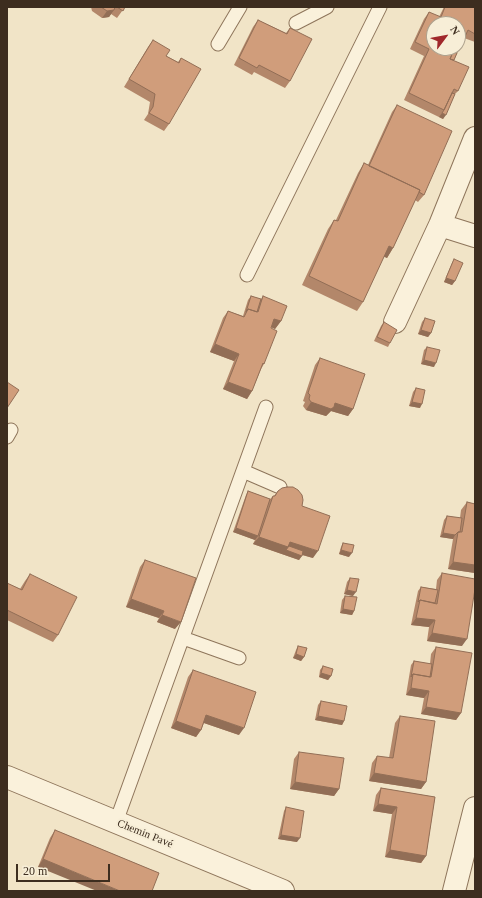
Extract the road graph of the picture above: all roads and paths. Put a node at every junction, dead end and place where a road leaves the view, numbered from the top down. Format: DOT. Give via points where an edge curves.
graph roads {
  1 [pos="240,7"];
  2 [pos="327,7"];
  3 [pos="380,7"];
  4 [pos="296,22"];
  5 [pos="218,44"];
  6 [pos="475,138"];
  7 [pos="440,225"];
  8 [pos="475,236"];
  9 [pos="247,275"];
  10 [pos="395,322"];
  11 [pos="266,407"];
  12 [pos="243,471"];
  13 [pos="280,487"];
  14 [pos="183,638"];
  15 [pos="239,658"];
  16 [pos="7,777"];
  17 [pos="475,808"];
  18 [pos="116,822"];
  19 [pos="283,891"];
  20 [pos="454,891"];
  1 -- 5 [label="lane"];
  2 -- 4 [label="lane"];
  3 -- 9 [label="lane"];
  6 -- 7 [label="street"];
  7 -- 8 [label="street"];
  7 -- 10 [label="street"];
  11 -- 12 [label="lane"];
  12 -- 13 [label="lane"];
  12 -- 14 [label="lane"];
  14 -- 15 [label="lane"];
  14 -- 18 [label="lane"];
  16 -- 18 [label="street, Chemin Pavé"];
  17 -- 20 [label="street"];
  18 -- 19 [label="street, Chemin Pavé"];
}
